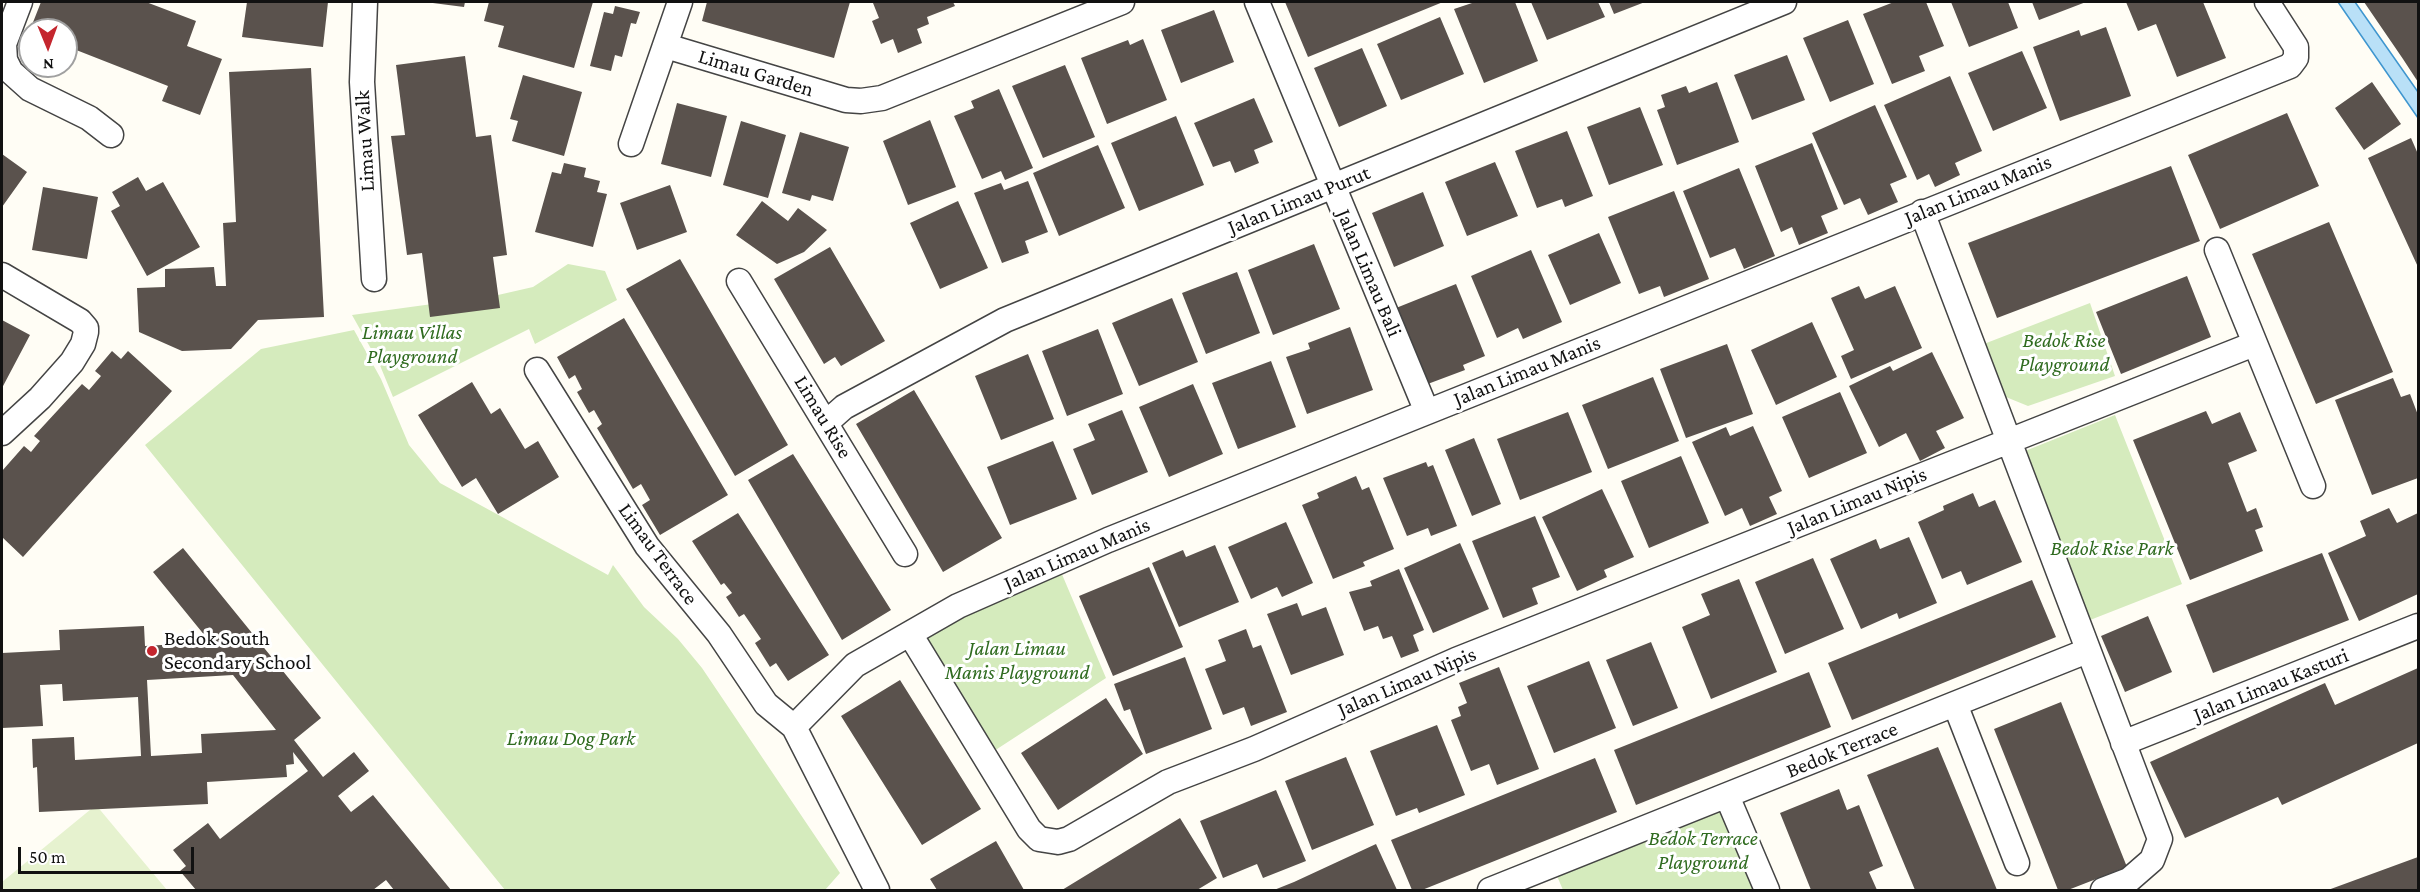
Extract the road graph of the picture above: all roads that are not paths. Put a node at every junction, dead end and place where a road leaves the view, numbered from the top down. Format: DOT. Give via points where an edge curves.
graph roads {
  1 [pos="20,2"];
  2 [pos="365,2"];
  3 [pos="680,2"];
  4 [pos="1122,2"];
  5 [pos="1257,2"];
  6 [pos="1784,2"];
  7 [pos="2267,2"];
  8 [pos="666,46"];
  9 [pos="111,135"];
  10 [pos="631,144"];
  11 [pos="1333,186"];
  12 [pos="1922,212"];
  13 [pos="2217,250"];
  14 [pos="2,275"];
  15 [pos="374,279"];
  16 [pos="739,281"];
  17 [pos="2254,344"];
  18 [pos="537,370"];
  19 [pos="1427,412"];
  20 [pos="826,423"];
  21 [pos="2,433"];
  22 [pos="2007,441"];
  23 [pos="2313,486"];
  24 [pos="905,554"];
  25 [pos="2418,626"];
  26 [pos="910,634"];
  27 [pos="2087,651"];
  28 [pos="1955,704"];
  29 [pos="794,727"];
  30 [pos="2123,744"];
  31 [pos="1727,796"];
  32 [pos="2017,864"];
  33 [pos="868,886"];
  34 [pos="1490,891"];
  35 [pos="1767,891"];
  36 [pos="2103,891"];
  1 -- 9 [label="street" via="4,44 11,72 30,89 89,118"];
  2 -- 15 [label="street, Limau Walk" via="362,82"];
  3 -- 8 [label="street"];
  4 -- 8 [label="street, Limau Garden" via="882,98 846,100"];
  5 -- 11 [label="street, Jalan Limau Bali"];
  6 -- 11 [label="street, Jalan Limau Purut"];
  7 -- 12 [label="street, Jalan Limau Manis" via="2296,47 2296,57 2290,66"];
  8 -- 10 [label="street"];
  11 -- 19 [label="street, Jalan Limau Bali"];
  11 -- 20 [label="street, Jalan Limau Purut" via="1005,320 844,407"];
  12 -- 19 [label="street, Jalan Limau Manis"];
  12 -- 22 [label="street"];
  13 -- 17 [label="street"];
  14 -- 21 [label="street" via="84,325 86,337 76,356 40,398"];
  16 -- 20 [label="street, Limau Rise"];
  17 -- 22 [label="street"];
  17 -- 23 [label="street"];
  18 -- 29 [label="street, Limau Terrace" via="646,546 719,634 766,704"];
  19 -- 26 [label="street, Jalan Limau Manis" via="1108,540 958,606"];
  20 -- 24 [label="street, Limau Rise"];
  22 -- 26 [label="street, Jalan Limau Nipis" via="1456,660 1168,782 1058,842 1039,840 1029,829"];
  22 -- 27 [label="street"];
  25 -- 30 [label="street, Jalan Limau Kasturi"];
  26 -- 29 [label="street, Jalan Limau Manis" via="855,665"];
  27 -- 28 [label="street, Bedok Terrace"];
  27 -- 30 [label="street"];
  28 -- 31 [label="street, Bedok Terrace"];
  28 -- 32 [label="street"];
  29 -- 33 [label="street"];
  30 -- 36 [label="street" via="2160,839 2152,860 2129,880"];
  31 -- 34 [label="street, Bedok Terrace"];
  31 -- 35 [label="street"];
}
